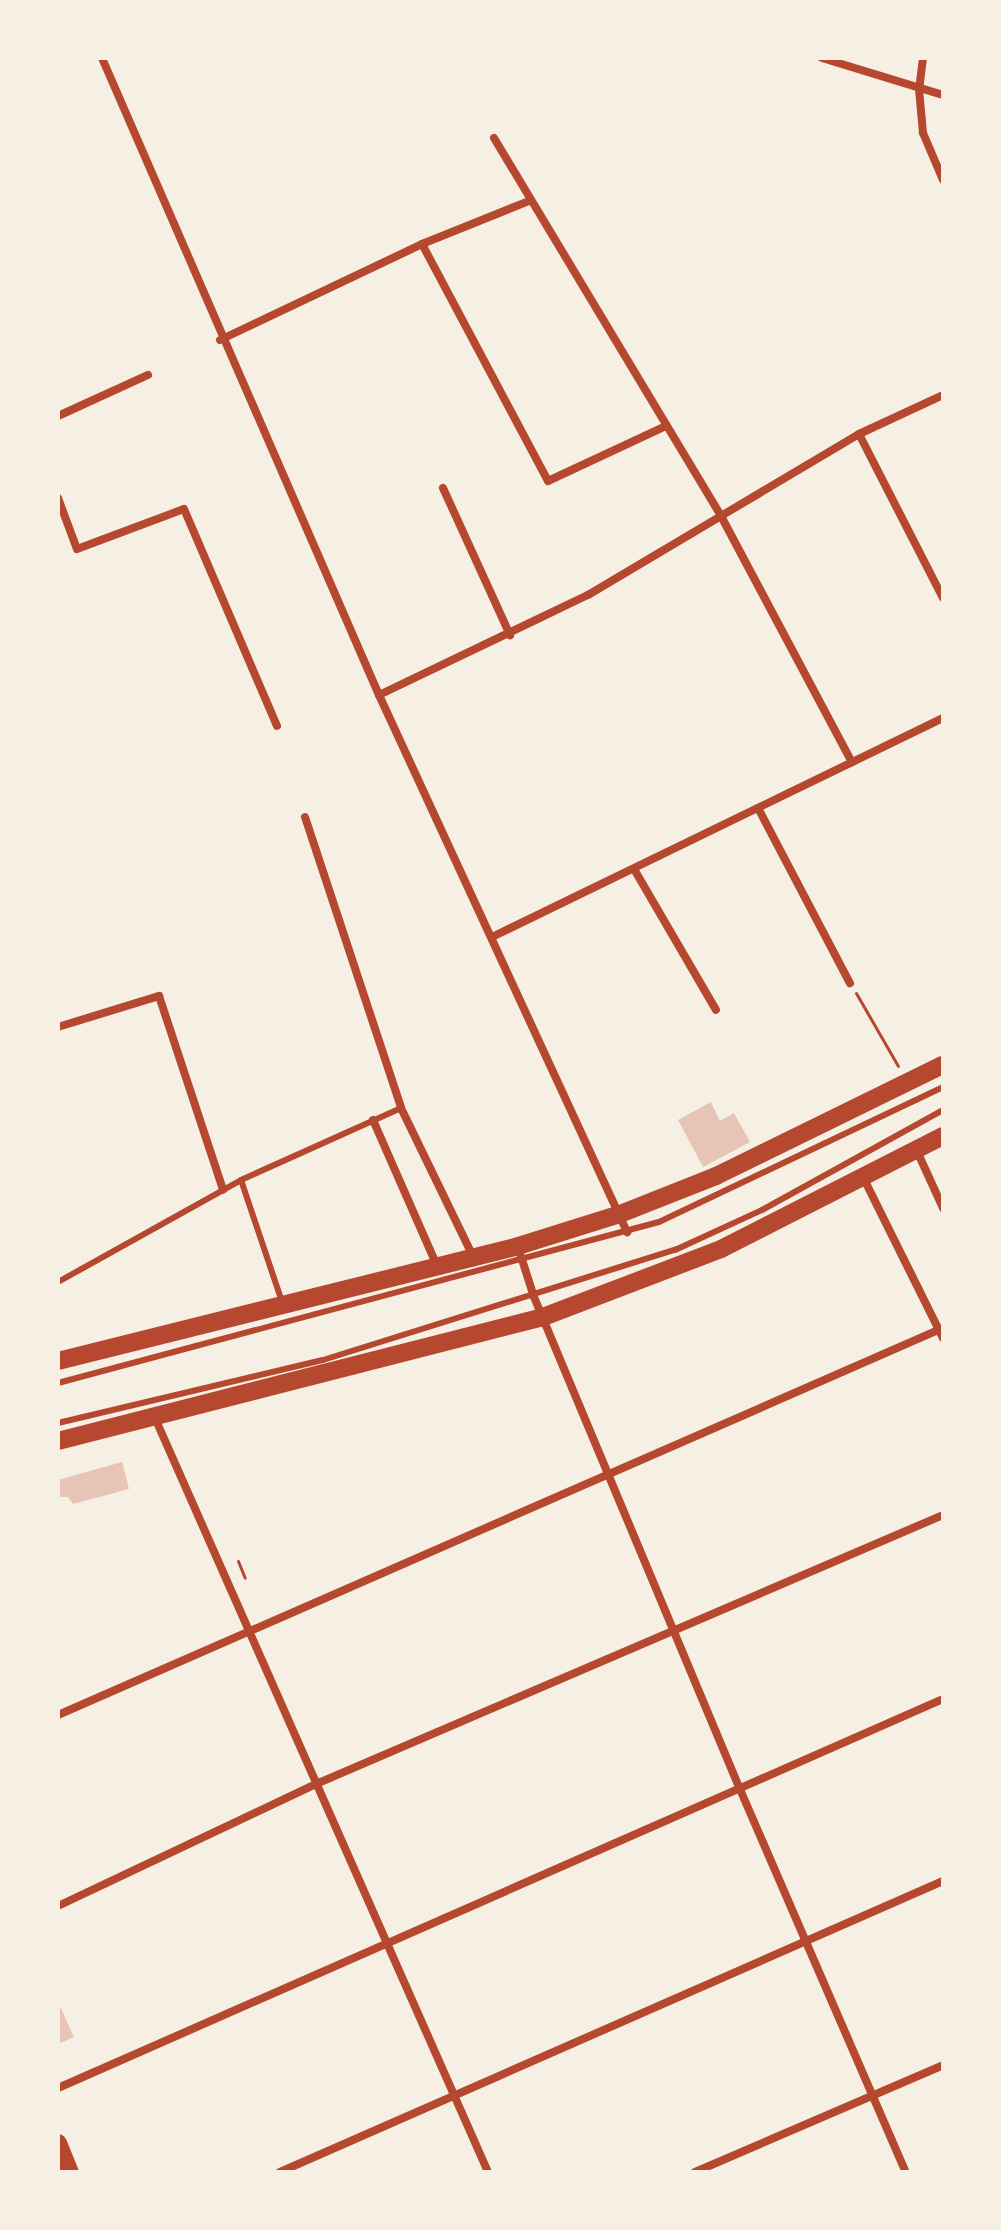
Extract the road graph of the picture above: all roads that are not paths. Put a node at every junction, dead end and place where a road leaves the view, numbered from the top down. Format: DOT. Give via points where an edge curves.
graph roads {
  1 [pos="102,58"];
  2 [pos="822,58"];
  3 [pos="923,58"];
  4 [pos="919,89"];
  5 [pos="943,95"];
  6 [pos="494,138"];
  7 [pos="943,180"];
  8 [pos="529,201"];
  9 [pos="422,244"];
  10 [pos="220,340"];
  11 [pos="148,375"];
  12 [pos="943,395"];
  13 [pos="58,414"];
  14 [pos="664,427"];
  15 [pos="859,434"];
  16 [pos="443,488"];
  17 [pos="58,498"];
  18 [pos="721,516"];
  19 [pos="943,598"];
  20 [pos="510,635"];
  21 [pos="379,695"];
  22 [pos="943,718"];
  23 [pos="277,726"];
  24 [pos="852,762"];
  25 [pos="758,808"];
  26 [pos="305,817"];
  27 [pos="634,869"];
  28 [pos="492,937"];
  29 [pos="850,983"];
  30 [pos="716,1010"];
  31 [pos="58,1027"];
  32 [pos="943,1065"];
  33 [pos="943,1087"];
  34 [pos="401,1108"];
  35 [pos="943,1110"];
  36 [pos="373,1120"];
  37 [pos="943,1136"];
  38 [pos="917,1149"];
  39 [pos="863,1176"];
  40 [pos="241,1180"];
  41 [pos="223,1190"];
  42 [pos="943,1208"];
  43 [pos="623,1223"];
  44 [pos="520,1254"];
  45 [pos="473,1257"];
  46 [pos="437,1266"];
  47 [pos="58,1282"];
  48 [pos="534,1297"];
  49 [pos="282,1304"];
  50 [pos="543,1317"];
  51 [pos="942,1332"];
  52 [pos="58,1361"];
  53 [pos="58,1383"];
  54 [pos="155,1418"];
  55 [pos="58,1423"];
  56 [pos="58,1441"];
  57 [pos="610,1471"];
  58 [pos="943,1515"];
  59 [pos="676,1629"];
  60 [pos="252,1632"];
  61 [pos="943,1699"];
  62 [pos="58,1715"];
  63 [pos="316,1784"];
  64 [pos="739,1787"];
  65 [pos="943,1881"];
  66 [pos="58,1906"];
  67 [pos="804,1939"];
  68 [pos="387,1944"];
  69 [pos="943,2065"];
  70 [pos="58,2088"];
  71 [pos="876,2094"];
  72 [pos="454,2095"];
  73 [pos="58,2143"];
  74 [pos="70,2172"];
  75 [pos="280,2172"];
  76 [pos="488,2172"];
  77 [pos="695,2172"];
  78 [pos="906,2172"];
  1 -- 10 [label="street"];
  2 -- 4 [label="street"];
  3 -- 4 [label="street"];
  4 -- 5 [label="street"];
  4 -- 7 [label="street" via="923,133"];
  6 -- 8 [label="street"];
  8 -- 9 [label="street"];
  8 -- 14 [label="street"];
  9 -- 10 [label="street"];
  9 -- 14 [label="street" via="548,481"];
  10 -- 21 [label="street"];
  11 -- 13 [label="street"];
  12 -- 15 [label="street"];
  14 -- 18 [label="street"];
  15 -- 18 [label="street"];
  15 -- 19 [label="street"];
  16 -- 20 [label="street"];
  17 -- 23 [label="street" via="77,549 184,509"];
  18 -- 20 [label="street"];
  18 -- 24 [label="street"];
  20 -- 21 [label="street"];
  21 -- 28 [label="street"];
  22 -- 24 [label="street"];
  24 -- 25 [label="street"];
  25 -- 27 [label="street"];
  25 -- 29 [label="street"];
  26 -- 34 [label="street"];
  27 -- 28 [label="street"];
  27 -- 30 [label="street"];
  28 -- 43 [label="street"];
  31 -- 41 [label="street" via="159,996"];
  32 -- 43 [label="main road"];
  33 -- 43 [label="lane" via="659,1222"];
  34 -- 36 [label="lane"];
  34 -- 45 [label="street"];
  35 -- 48 [label="lane" via="704,1236"];
  36 -- 40 [label="lane"];
  36 -- 46 [label="street"];
  37 -- 38 [label="main road"];
  38 -- 39 [label="main road"];
  38 -- 42 [label="street"];
  39 -- 50 [label="main road" via="721,1249"];
  39 -- 51 [label="street"];
  40 -- 41 [label="lane"];
  40 -- 49 [label="lane"];
  41 -- 47 [label="lane"];
  43 -- 44 [label="main road"];
  44 -- 45 [label="main road"];
  44 -- 48 [label="street"];
  44 -- 53 [label="lane"];
  45 -- 46 [label="main road"];
  46 -- 49 [label="main road"];
  48 -- 50 [label="street"];
  48 -- 55 [label="lane" via="323,1360"];
  49 -- 52 [label="main road"];
  50 -- 54 [label="main road"];
  50 -- 57 [label="street"];
  51 -- 57 [label="street"];
  54 -- 56 [label="main road"];
  54 -- 60 [label="street"];
  57 -- 59 [label="street"];
  57 -- 60 [label="street"];
  58 -- 59 [label="street"];
  59 -- 63 [label="street"];
  59 -- 64 [label="street"];
  60 -- 62 [label="street"];
  60 -- 63 [label="street"];
  61 -- 64 [label="street"];
  63 -- 66 [label="street"];
  63 -- 68 [label="street"];
  64 -- 67 [label="street"];
  64 -- 68 [label="street"];
  65 -- 67 [label="street"];
  67 -- 71 [label="street"];
  67 -- 72 [label="street"];
  68 -- 70 [label="street"];
  68 -- 72 [label="street"];
  69 -- 71 [label="street"];
  71 -- 77 [label="street"];
  71 -- 78 [label="street"];
  72 -- 75 [label="street"];
  72 -- 76 [label="street"];
  73 -- 74 [label="main road"];
}
